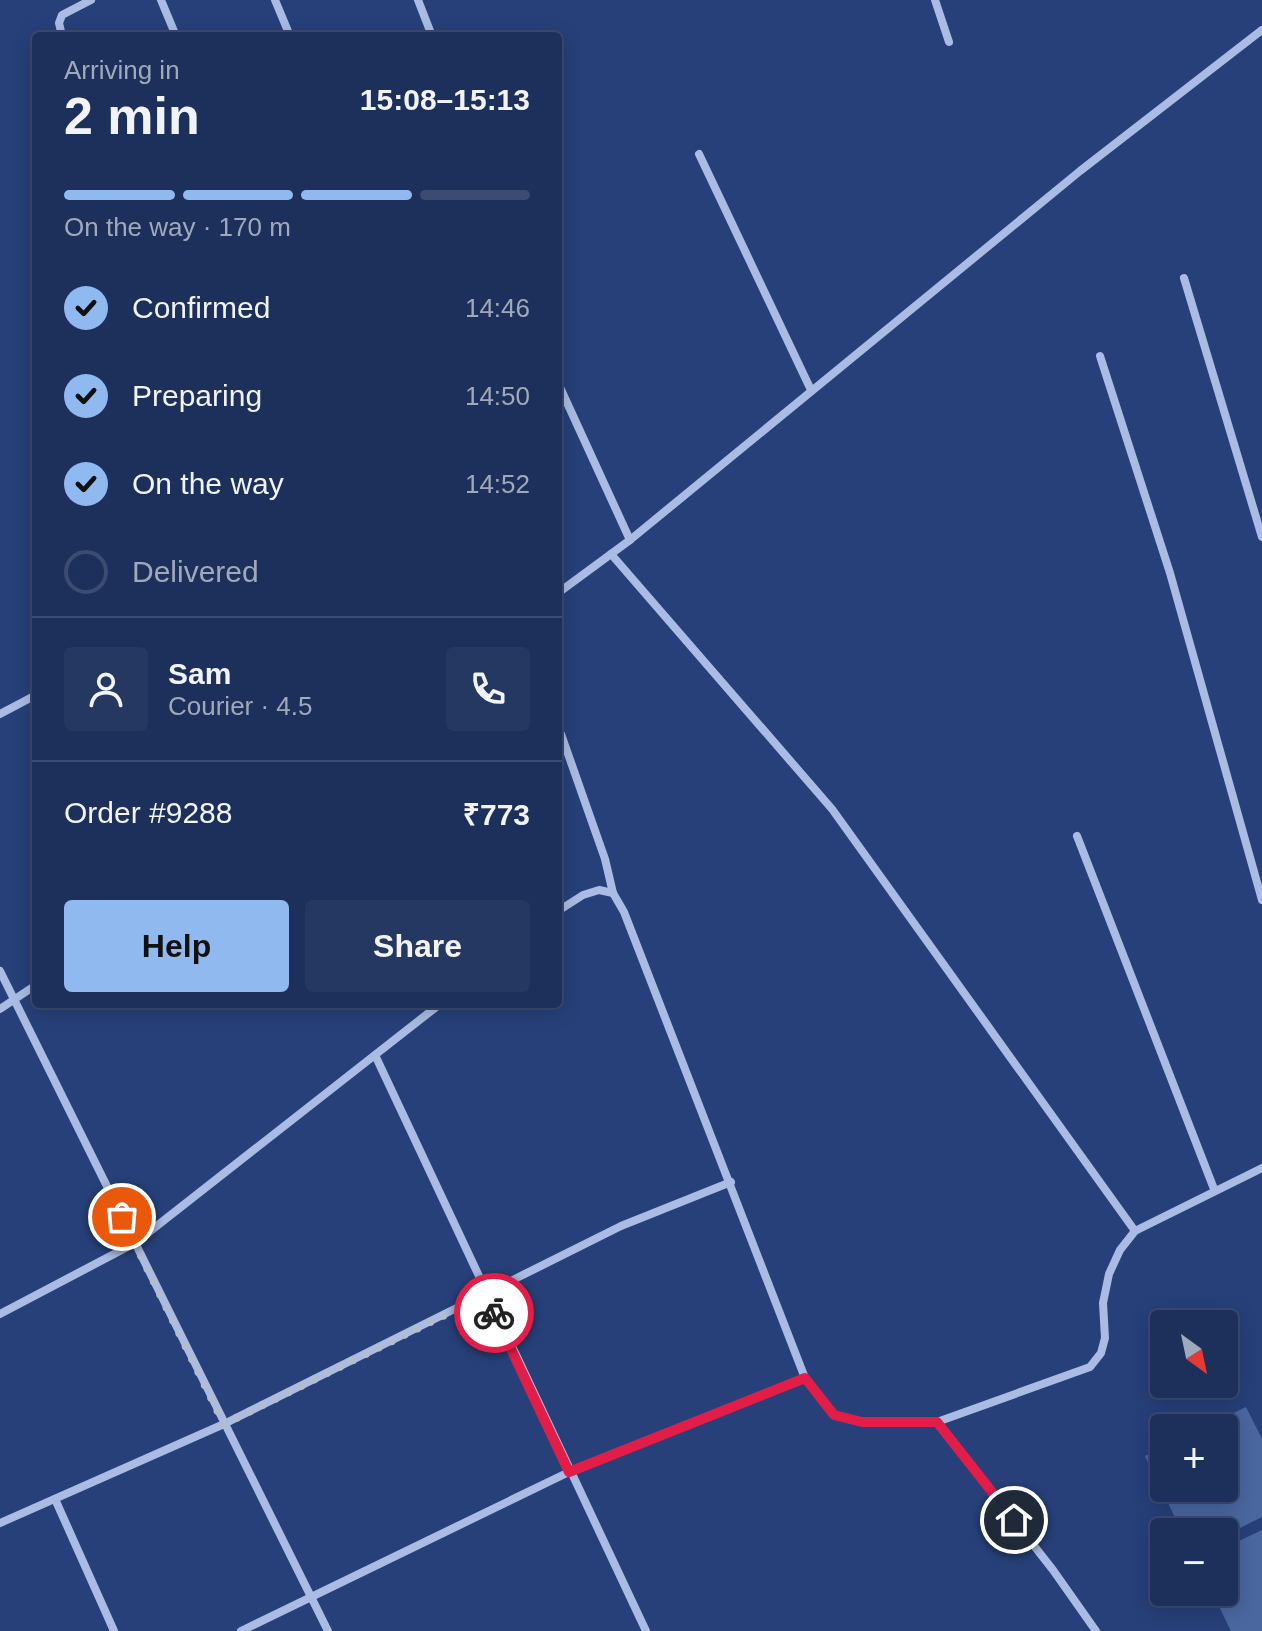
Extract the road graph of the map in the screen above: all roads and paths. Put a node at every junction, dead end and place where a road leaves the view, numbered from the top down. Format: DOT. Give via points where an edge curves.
graph roads {
  1 [pos="161,0"];
  2 [pos="275,0"];
  3 [pos="418,0"];
  4 [pos="935,0"];
  5 [pos="87,1"];
  6 [pos="1262,30"];
  7 [pos="61,32"];
  8 [pos="174,32"];
  9 [pos="288,32"];
  10 [pos="430,32"];
  11 [pos="949,42"];
  12 [pos="699,154"];
  13 [pos="1184,278"];
  14 [pos="1100,356"];
  15 [pos="811,390"];
  16 [pos="562,392"];
  17 [pos="1262,537"];
  18 [pos="630,540"];
  19 [pos="611,554"];
  20 [pos="562,590"];
  21 [pos="32,697"];
  22 [pos="0,714"];
  23 [pos="562,737"];
  24 [pos="1077,836"];
  25 [pos="613,893"];
  26 [pos="1262,900"];
  27 [pos="562,908"];
  28 [pos="0,971"];
  29 [pos="32,988"];
  30 [pos="15,1001"];
  31 [pos="435,1008"];
  32 [pos="0,1009"];
  33 [pos="375,1055"];
  34 [pos="1262,1168"];
  35 [pos="731,1182"];
  36 [pos="1214,1189"];
  37 [pos="1135,1231"];
  38 [pos="135,1243"];
  39 [pos="485,1295"];
  40 [pos="0,1314"];
  41 [pos="805,1378"];
  42 [pos="937,1422"];
  43 [pos="224,1424"];
  44 [pos="569,1472"];
  45 [pos="55,1499"];
  46 [pos="0,1523"];
  47 [pos="311,1598"];
  48 [pos="114,1631"];
  49 [pos="241,1631"];
  50 [pos="328,1631"];
  51 [pos="646,1631"];
  52 [pos="1096,1631"];
  1 -- 8 [label="street"];
  2 -- 9 [label="street"];
  3 -- 10 [label="street"];
  4 -- 11 [label="street"];
  5 -- 7 [label="street" via="62,15"];
  6 -- 15 [label="street"];
  12 -- 15 [label="street"];
  13 -- 17 [label="street"];
  14 -- 26 [label="street" via="1170,573"];
  15 -- 18 [label="street"];
  16 -- 18 [label="street"];
  18 -- 19 [label="street"];
  19 -- 20 [label="street"];
  19 -- 37 [label="street" via="832,809"];
  21 -- 22 [label="street"];
  23 -- 25 [label="street"];
  24 -- 36 [label="street"];
  25 -- 27 [label="street" via="599,890"];
  25 -- 35 [label="street" via="634,932"];
  28 -- 30 [label="street"];
  29 -- 30 [label="street"];
  30 -- 32 [label="street"];
  30 -- 38 [label="street"];
  31 -- 33 [label="street"];
  33 -- 38 [label="street"];
  33 -- 39 [label="street"];
  34 -- 36 [label="street"];
  35 -- 39 [label="street" via="621,1226"];
  35 -- 41 [label="street"];
  36 -- 37 [label="street"];
  37 -- 42 [label="street" via="1109,1274 1103,1303 1105,1338 1090,1367"];
  38 -- 40 [label="street"];
  38 -- 43 [label="street"];
  39 -- 43 [label="street"];
  39 -- 44 [label="street"];
  41 -- 42 [label="street" via="834,1415 862,1422"];
  41 -- 44 [label="street"];
  42 -- 52 [label="street"];
  43 -- 45 [label="street"];
  43 -- 47 [label="street"];
  44 -- 47 [label="street"];
  44 -- 51 [label="street"];
  45 -- 46 [label="street"];
  45 -- 48 [label="street"];
  47 -- 49 [label="street"];
  47 -- 50 [label="street"];
}
